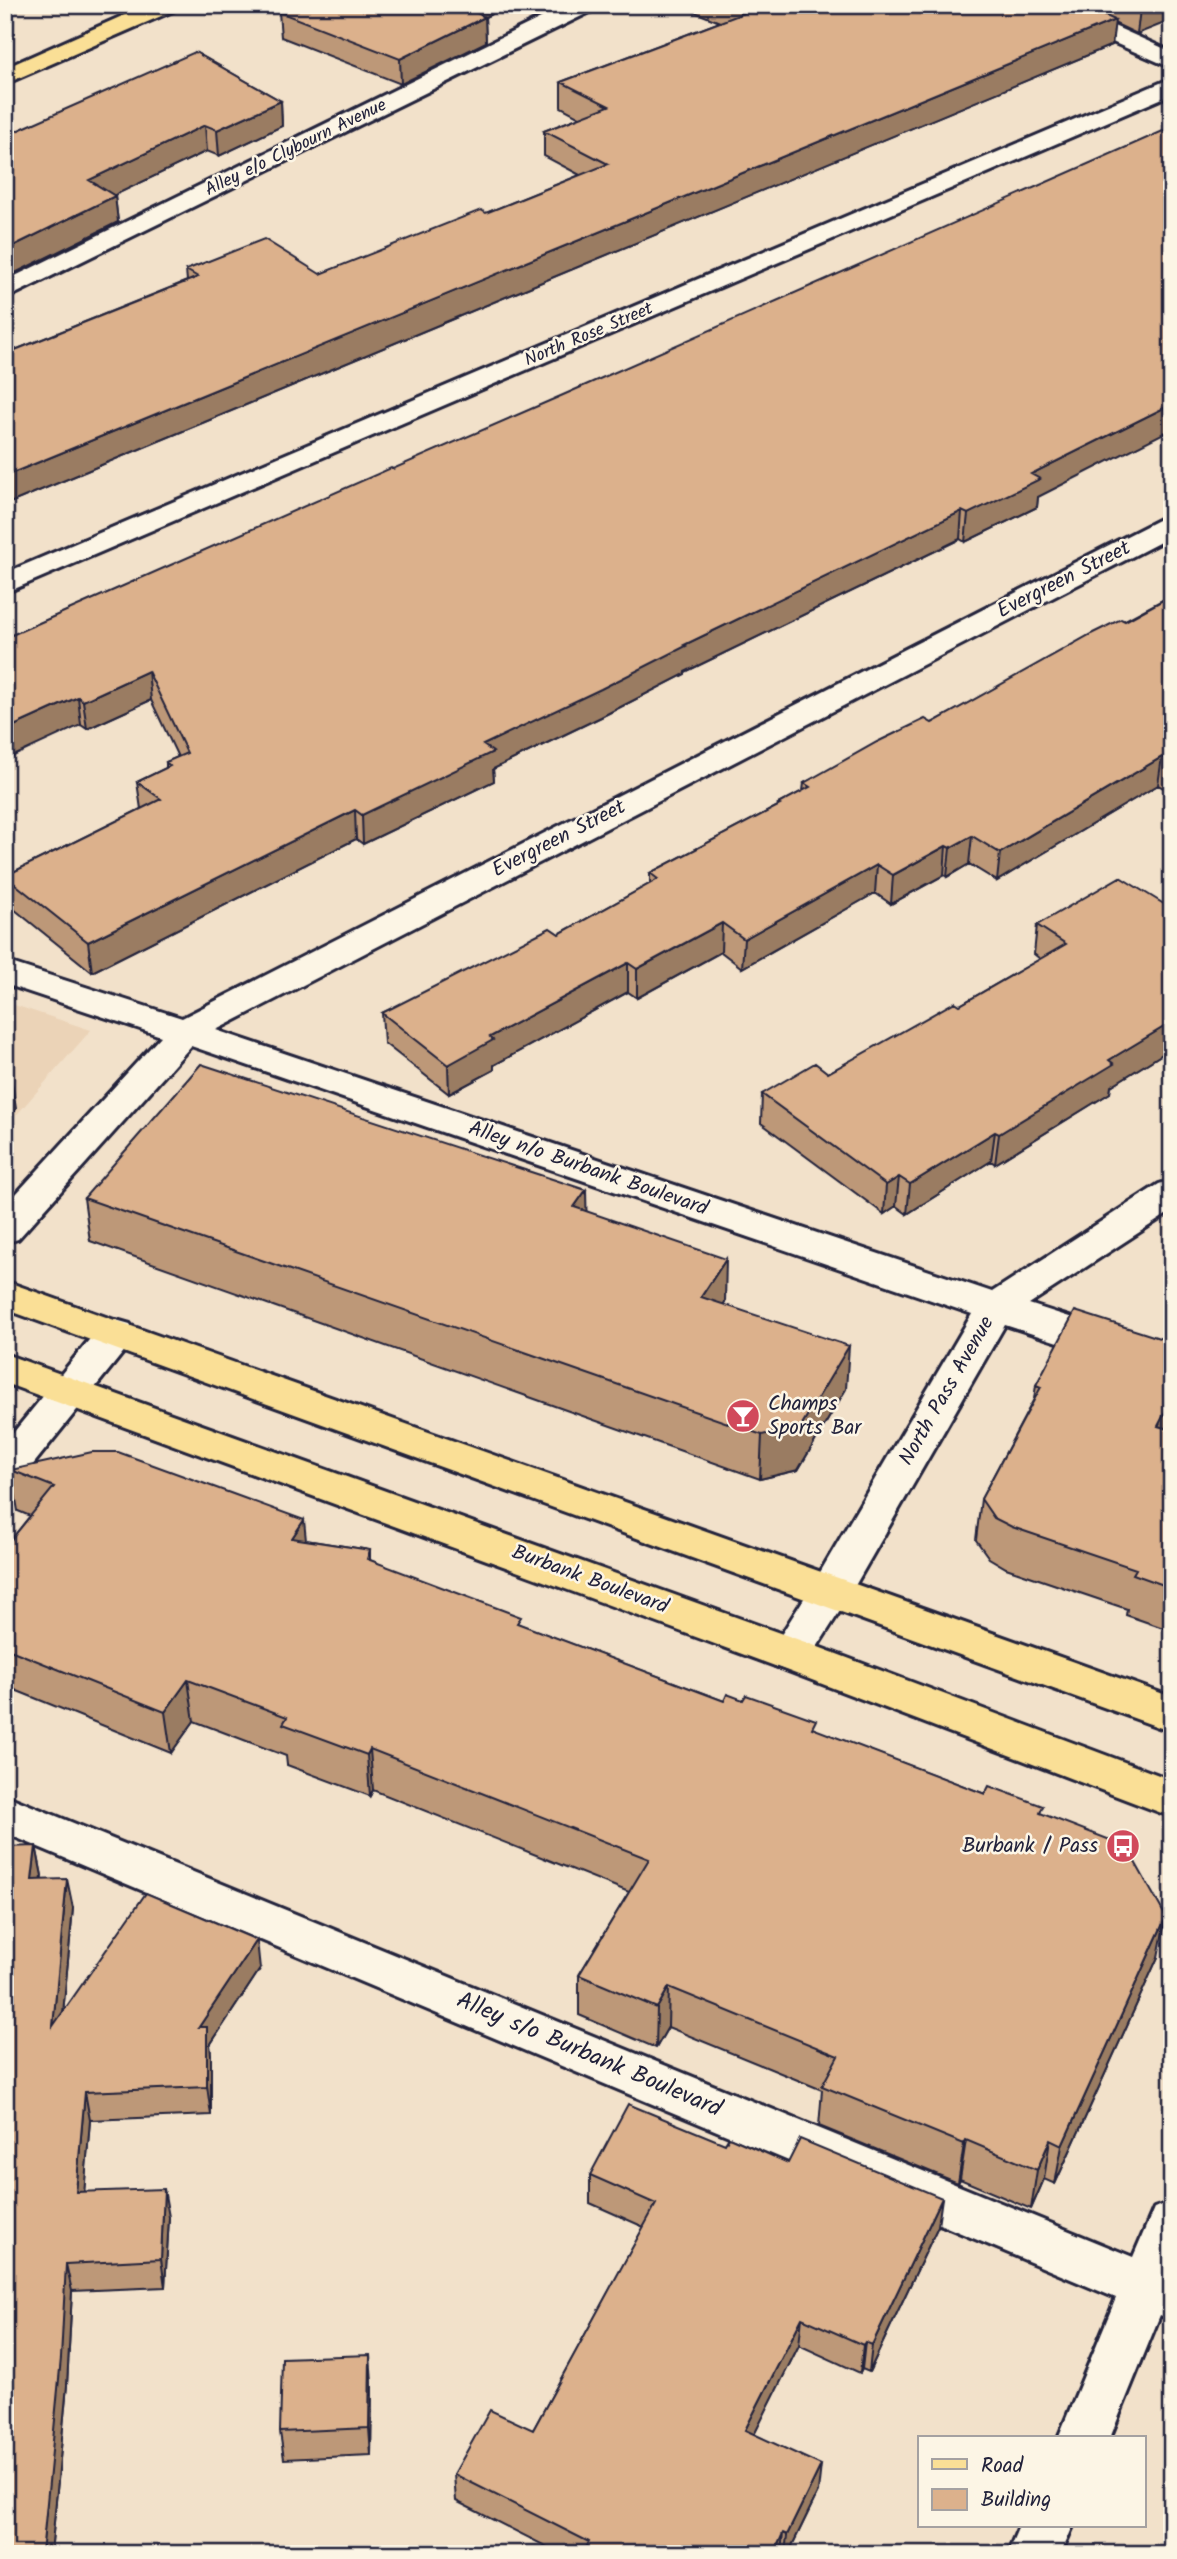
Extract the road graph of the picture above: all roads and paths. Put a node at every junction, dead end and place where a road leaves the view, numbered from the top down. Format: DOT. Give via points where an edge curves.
graph roads {
  1 [pos="167,5"];
  2 [pos="586,5"];
  3 [pos="1047,5"];
  4 [pos="1172,61"];
  5 [pos="5,77"];
  6 [pos="1172,85"];
  7 [pos="5,290"];
  8 [pos="1172,524"];
  9 [pos="5,584"];
  10 [pos="5,972"];
  11 [pos="185,1031"];
  12 [pos="1172,1193"];
  13 [pos="5,1230"];
  14 [pos="5,1294"];
  15 [pos="995,1308"];
  16 [pos="116,1334"];
  17 [pos="1172,1364"];
  18 [pos="5,1368"];
  19 [pos="69,1392"];
  20 [pos="5,1471"];
  21 [pos="830,1592"];
  22 [pos="790,1654"];
  23 [pos="1172,1715"];
  24 [pos="1172,1799"];
  25 [pos="5,1813"];
  26 [pos="1172,2224"];
  27 [pos="1160,2292"];
  28 [pos="1085,2436"];
  29 [pos="1045,2528"];
  30 [pos="1034,2554"];
  1 -- 5 [label="main road"];
  2 -- 7 [label="street, Alley e/o Clybourn Avenue"];
  3 -- 4 [label="street"];
  6 -- 9 [label="street, North Rose Street"];
  8 -- 11 [label="street, Evergreen Street"];
  10 -- 11 [label="street, Alley n/o Burbank Boulevard"];
  11 -- 13 [label="street, Evergreen Street"];
  11 -- 15 [label="street, Alley n/o Burbank Boulevard"];
  12 -- 15 [label="street, North Pass Avenue"];
  14 -- 16 [label="main road"];
  15 -- 17 [label="street, Alley n/o Burbank Boulevard"];
  15 -- 21 [label="street, North Pass Avenue"];
  16 -- 19 [label="street"];
  16 -- 21 [label="main road"];
  18 -- 19 [label="main road, Burbank Boulevard"];
  19 -- 20 [label="street"];
  19 -- 22 [label="main road, Burbank Boulevard"];
  21 -- 22 [label="street, North Pass Avenue"];
  21 -- 23 [label="main road"];
  22 -- 24 [label="main road, Burbank Boulevard"];
  25 -- 27 [label="street, Alley s/o Burbank Boulevard"];
  26 -- 27 [label="street"];
  27 -- 28 [label="street"];
  29 -- 30 [label="street"];
}
